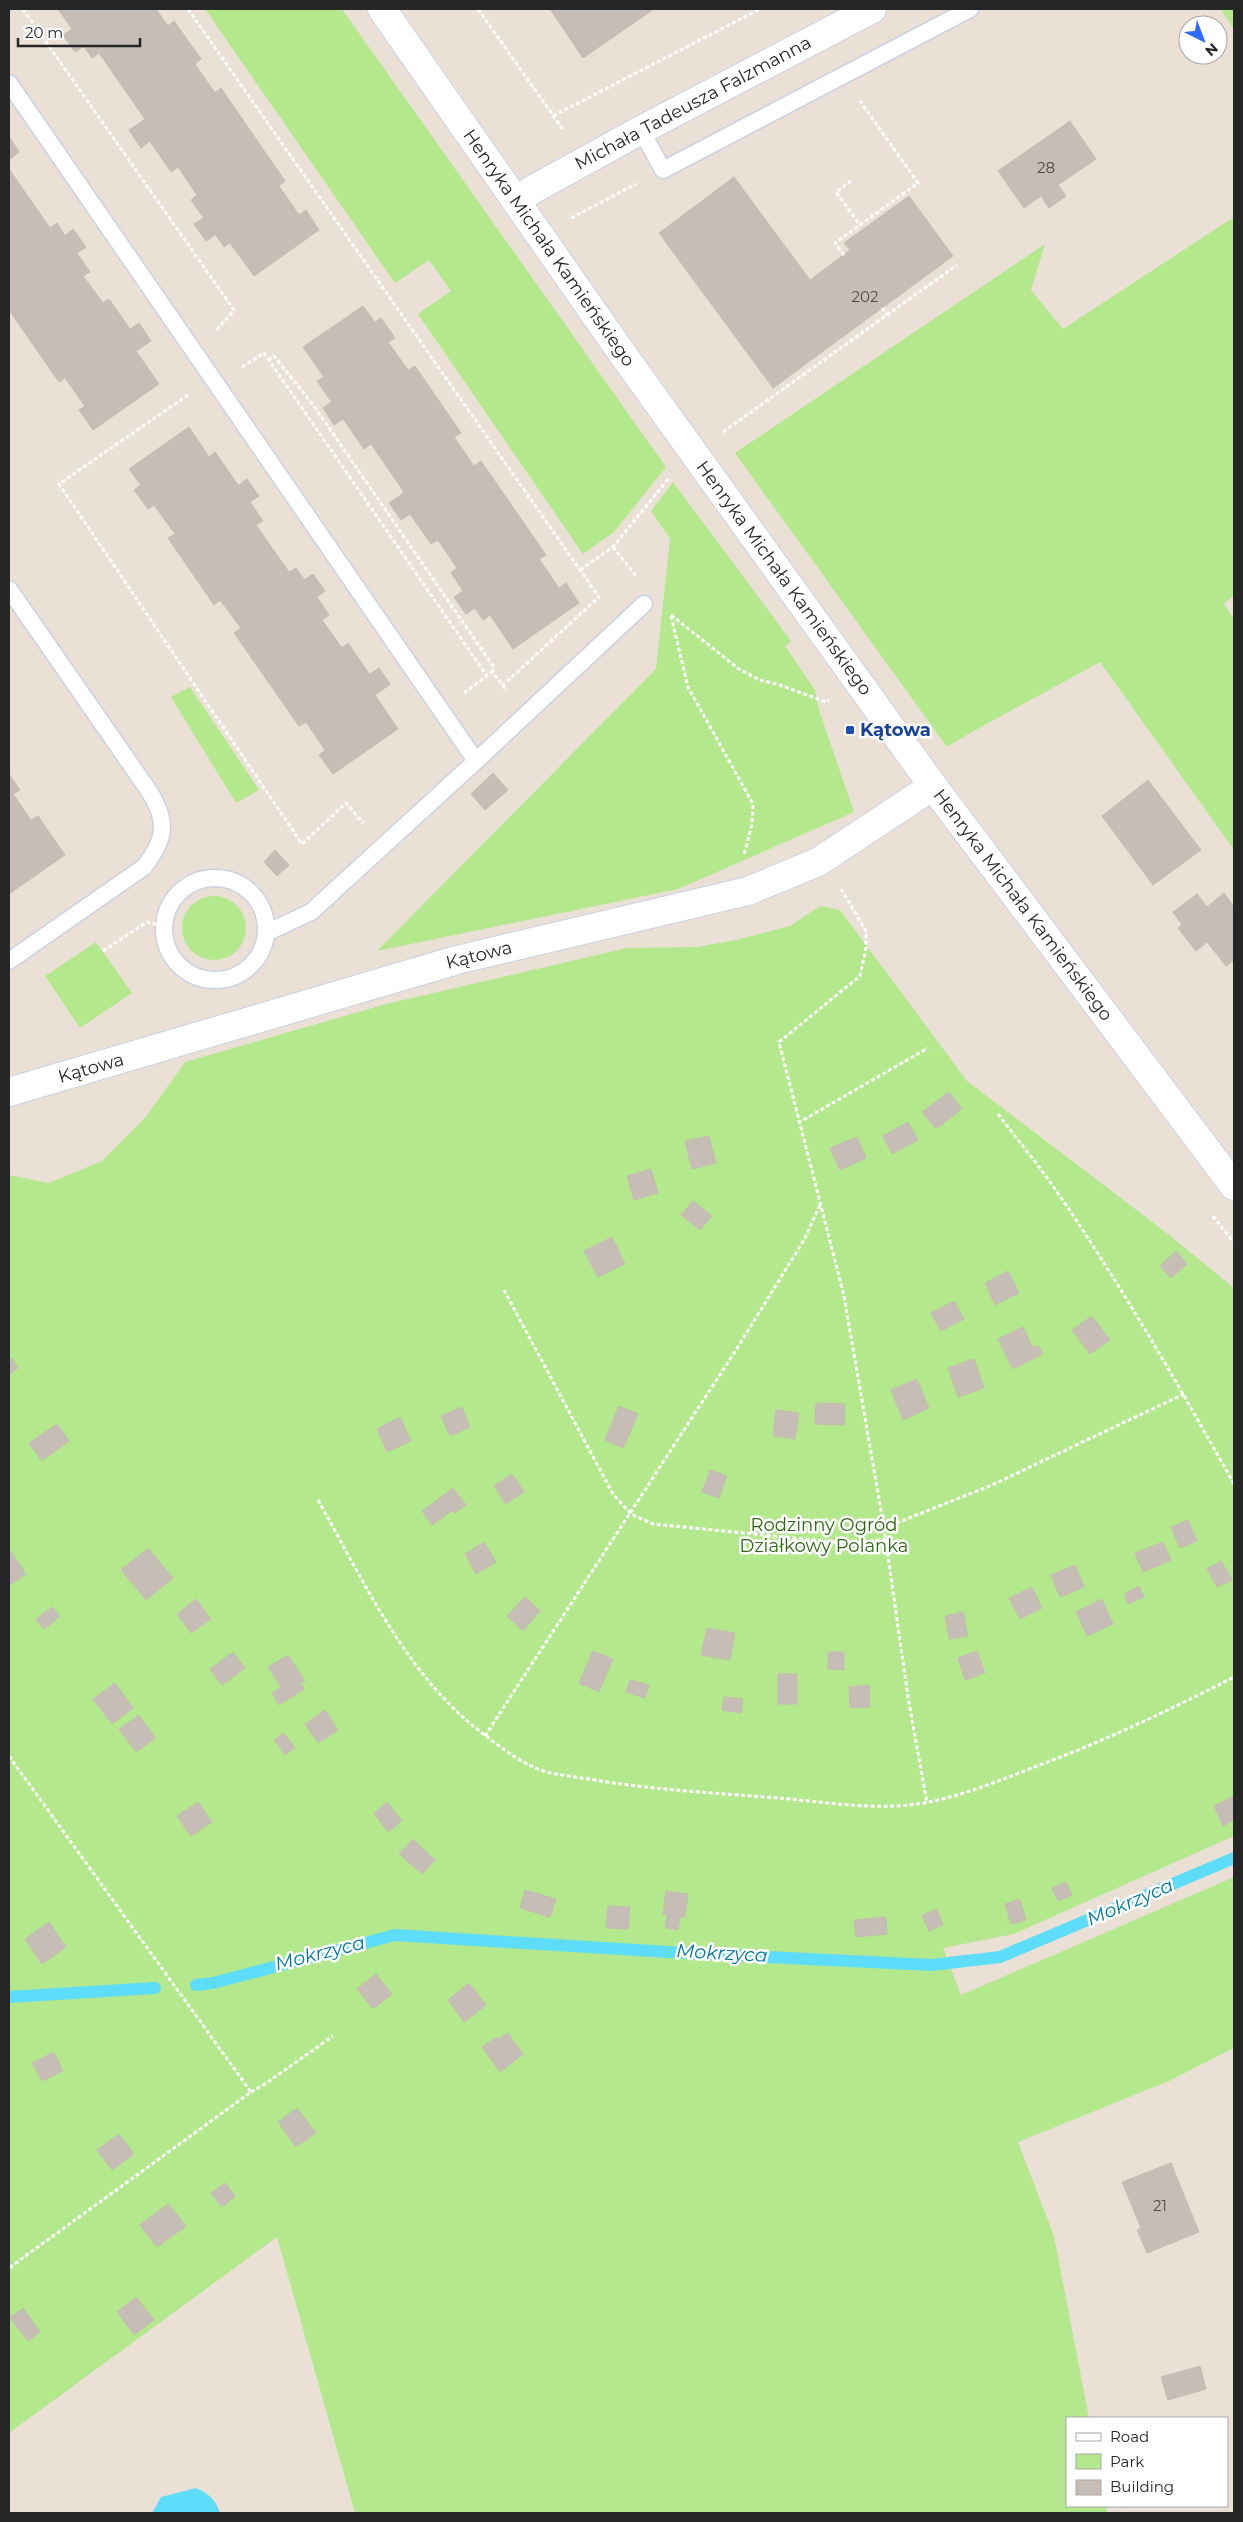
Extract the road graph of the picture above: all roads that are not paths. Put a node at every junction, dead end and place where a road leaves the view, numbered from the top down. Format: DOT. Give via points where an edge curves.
graph roads {
  1 [pos="382,9"];
  2 [pos="872,9"];
  3 [pos="970,9"];
  4 [pos="9,83"];
  5 [pos="641,130"];
  6 [pos="516,201"];
  7 [pos="9,589"];
  8 [pos="644,604"];
  9 [pos="476,761"];
  10 [pos="933,786"];
  11 [pos="266,933"];
  12 [pos="9,961"];
  13 [pos="9,1092"];
  14 [pos="1234,1186"];
  1 -- 6 [label="street, Henryka Michała Kamieńskiego"];
  2 -- 5 [label="street, Michała Tadeusza Falzmanna"];
  3 -- 5 [label="lane" via="663,170"];
  4 -- 9 [label="lane"];
  5 -- 6 [label="street, Michała Tadeusza Falzmanna"];
  6 -- 10 [label="street, Henryka Michała Kamieńskiego"];
  7 -- 12 [label="lane" via="149,791 163,820 156,852 144,867"];
  8 -- 9 [label="lane"];
  9 -- 11 [label="lane" via="311,912"];
  10 -- 13 [label="street, Kątowa" via="818,862 748,891 457,960"];
  10 -- 14 [label="street, Henryka Michała Kamieńskiego"];
  11 -- 11 [label="lane" via="262,908 252,894 223,878 206,878 190,884 168,909 164,926 166,943 184,970 200,978 217,980 233,977 248,969 259,956"];
}
